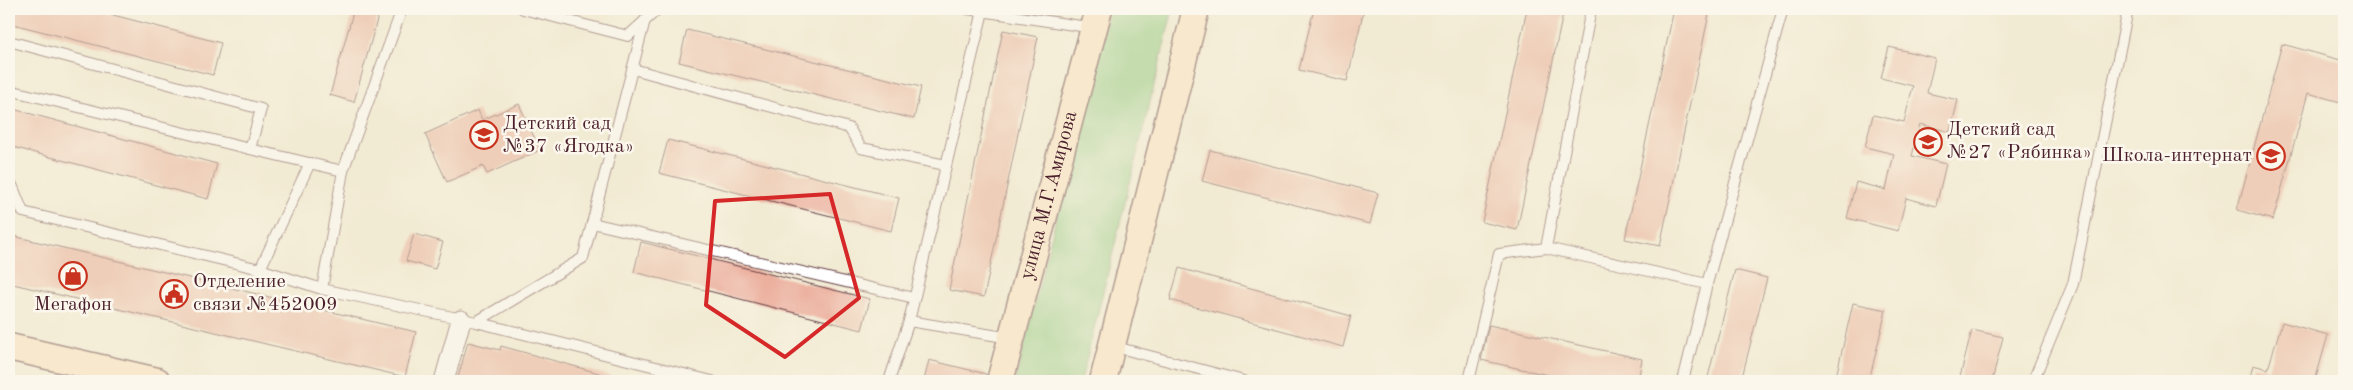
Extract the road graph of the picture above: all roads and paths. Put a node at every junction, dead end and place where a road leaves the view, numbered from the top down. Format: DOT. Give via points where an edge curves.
graph roads {
  1 [pos="402,9"];
  2 [pos="523,9"];
  3 [pos="658,9"];
  4 [pos="967,9"];
  5 [pos="1196,9"];
  6 [pos="1591,9"];
  7 [pos="1783,9"];
  8 [pos="2128,9"];
  9 [pos="983,11"];
  10 [pos="1096,18"];
  11 [pos="645,20"];
  12 [pos="9,41"];
  13 [pos="633,68"];
  14 [pos="9,90"];
  15 [pos="250,149"];
  16 [pos="310,163"];
  17 [pos="946,165"];
  18 [pos="343,171"];
  19 [pos="9,184"];
  20 [pos="592,222"];
  21 [pos="1546,248"];
  22 [pos="260,268"];
  23 [pos="1707,284"];
  24 [pos="322,289"];
  25 [pos="914,298"];
  26 [pos="468,321"];
  27 [pos="909,321"];
  28 [pos="1011,338"];
  29 [pos="1111,346"];
  30 [pos="9,347"];
  31 [pos="157,381"];
  32 [pos="444,381"];
  33 [pos="712,381"];
  34 [pos="889,381"];
  35 [pos="1000,381"];
  36 [pos="1102,381"];
  37 [pos="1244,381"];
  38 [pos="1469,381"];
  39 [pos="1683,381"];
  40 [pos="2033,381"];
  1 -- 18 [label="lane"];
  2 -- 11 [label="lane" via="628,36"];
  3 -- 11 [label="lane"];
  4 -- 9 [label="lane"];
  5 -- 29 [label="street"];
  6 -- 21 [label="lane"];
  7 -- 23 [label="lane"];
  8 -- 40 [label="lane" via="2073,284"];
  9 -- 10 [label="lane"];
  9 -- 17 [label="lane"];
  10 -- 28 [label="street, улица М.Г.Амирова"];
  11 -- 13 [label="lane"];
  12 -- 15 [label="lane" via="261,109"];
  13 -- 17 [label="lane" via="849,128 861,148"];
  13 -- 20 [label="lane"];
  14 -- 15 [label="lane"];
  15 -- 16 [label="lane"];
  16 -- 18 [label="lane"];
  16 -- 22 [label="lane"];
  17 -- 25 [label="lane"];
  18 -- 24 [label="lane"];
  19 -- 22 [label="lane" via="22,212"];
  20 -- 25 [label="lane"];
  20 -- 26 [label="lane" via="583,258"];
  21 -- 23 [label="lane"];
  21 -- 38 [label="lane" via="1499,254"];
  22 -- 24 [label="lane"];
  23 -- 39 [label="lane"];
  24 -- 26 [label="lane"];
  25 -- 27 [label="lane"];
  26 -- 32 [label="street"];
  26 -- 33 [label="lane"];
  27 -- 28 [label="lane"];
  27 -- 34 [label="lane"];
  28 -- 35 [label="street, улица М.Г.Амирова"];
  29 -- 36 [label="street"];
  29 -- 37 [label="lane"];
  30 -- 31 [label="street"];
}
